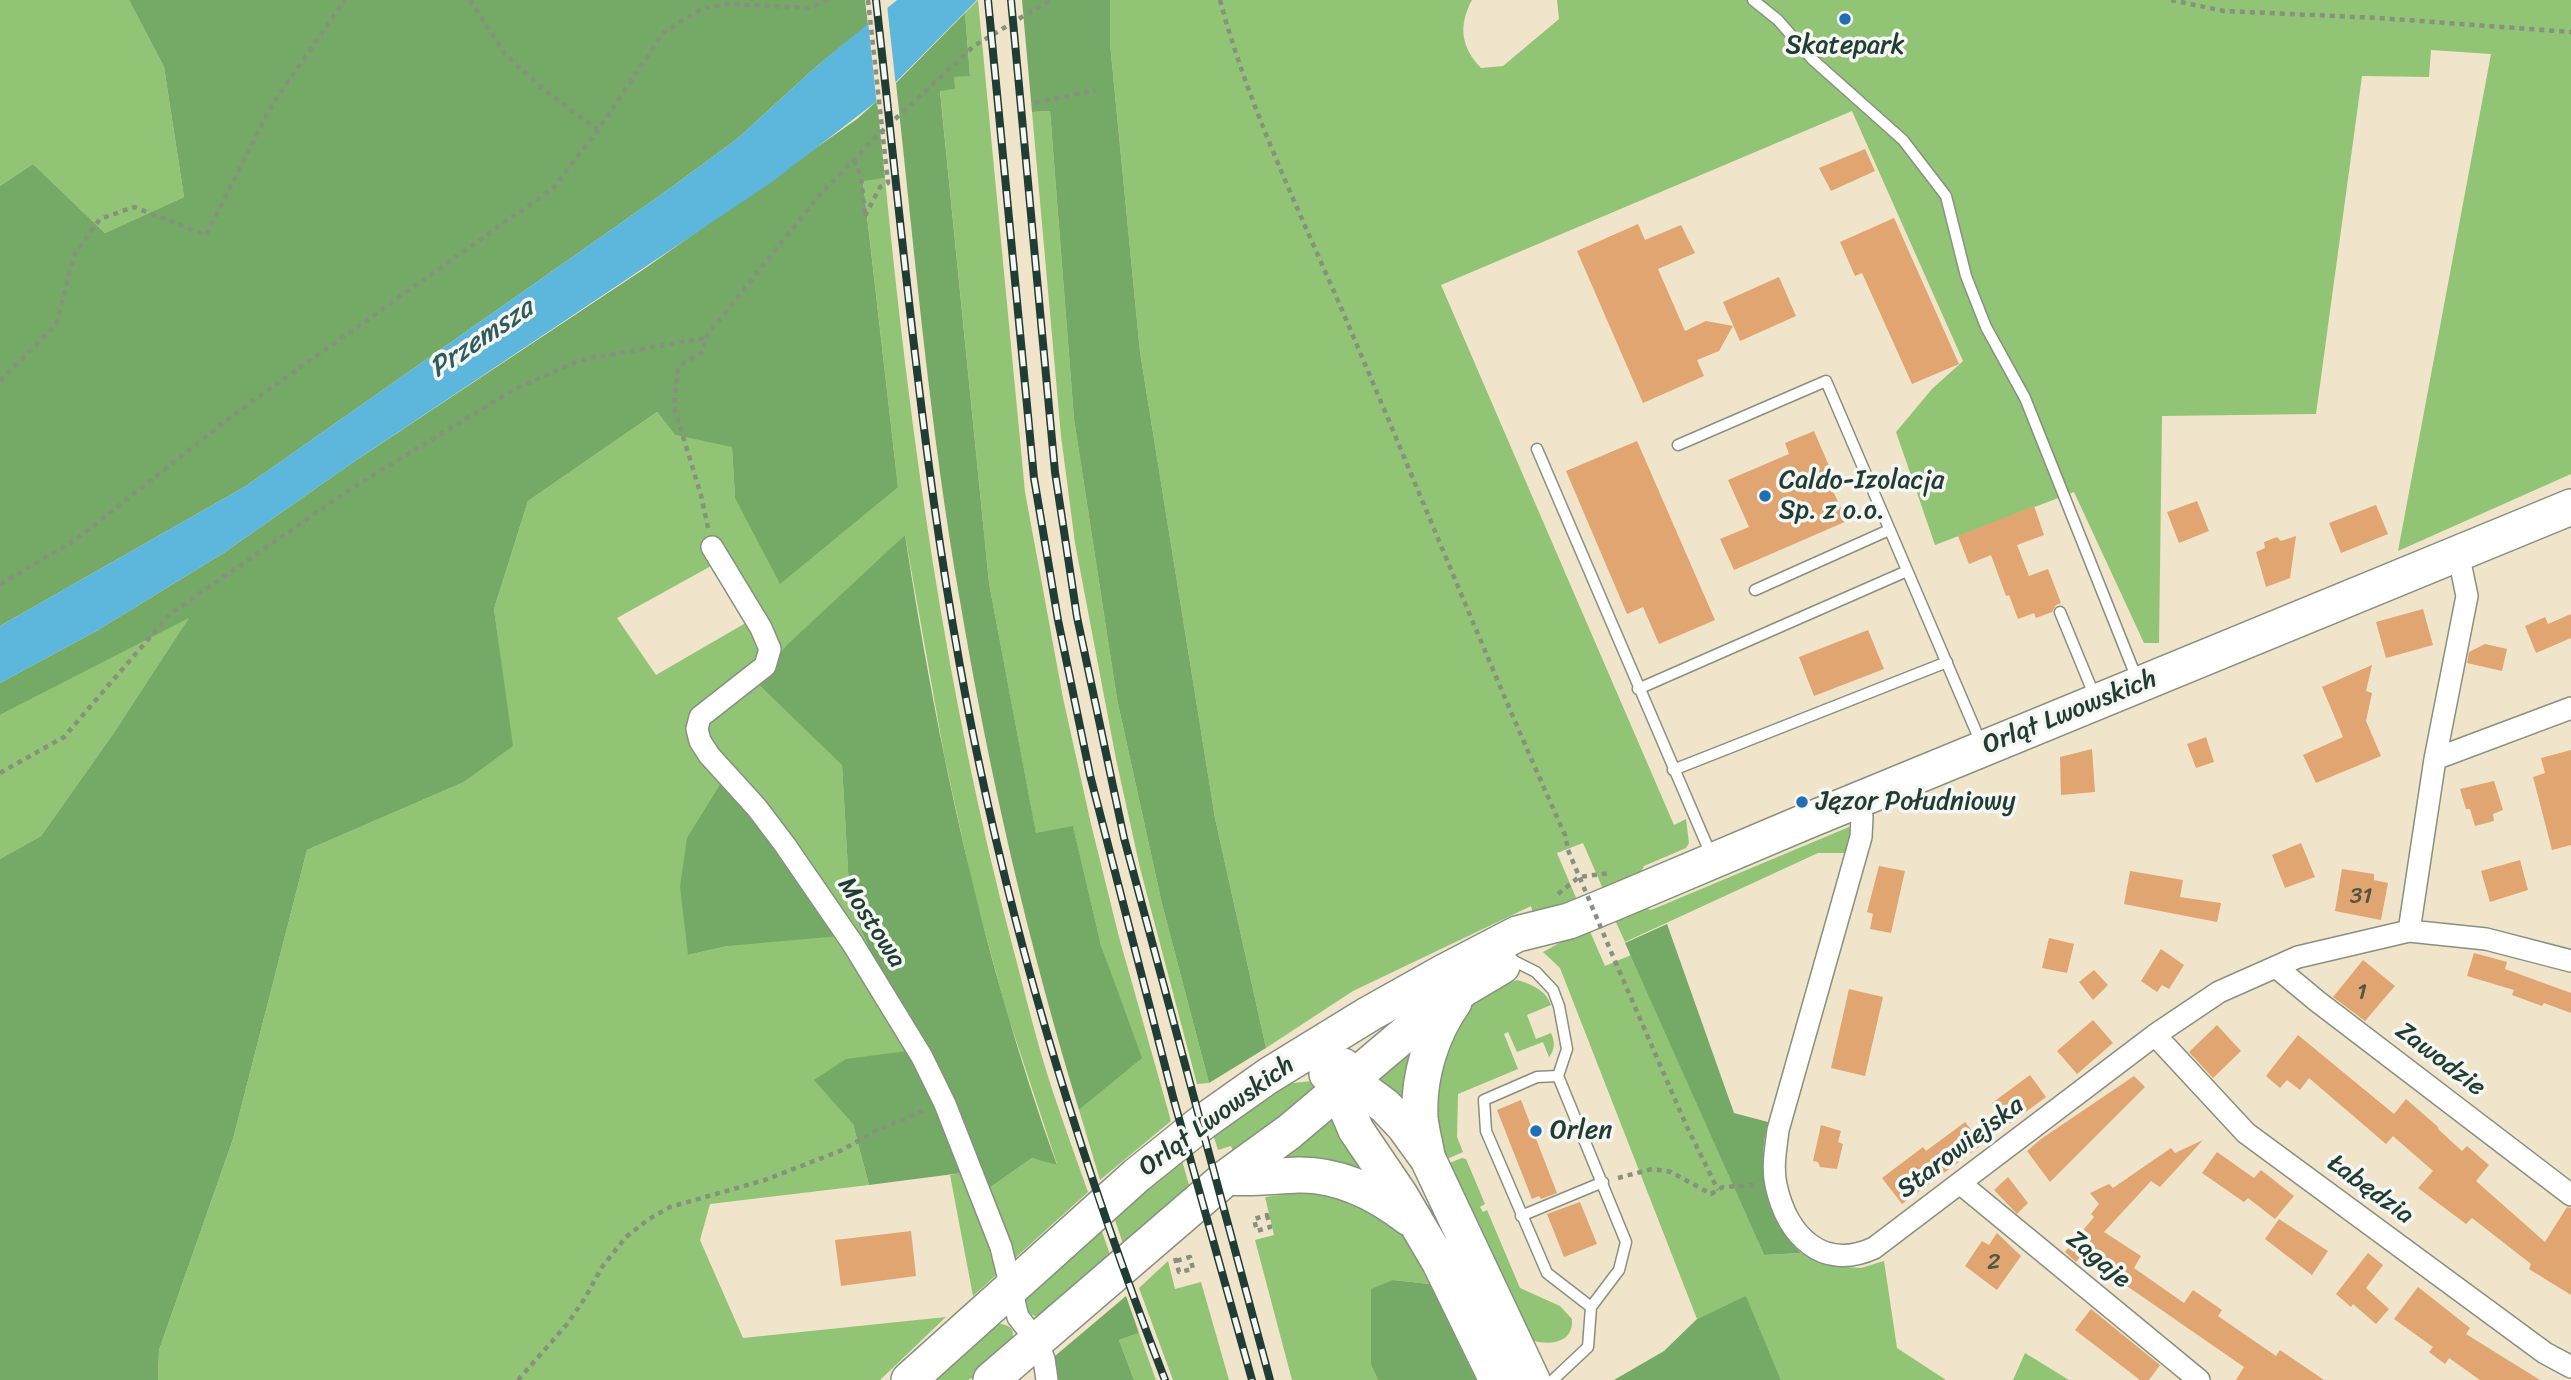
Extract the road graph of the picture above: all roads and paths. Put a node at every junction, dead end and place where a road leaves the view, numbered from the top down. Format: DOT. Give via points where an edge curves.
graph roads {
  1 [pos="345,0"];
  2 [pos="470,0"];
  3 [pos="706,0"];
  4 [pos="828,0"];
  5 [pos="868,0"];
  6 [pos="1050,0"];
  7 [pos="1220,0"];
  8 [pos="1753,0"];
  9 [pos="2171,0"];
  10 [pos="701,9"];
  11 [pos="2571,32"];
  12 [pos="1095,90"];
  13 [pos="1035,103"];
  14 [pos="598,130"];
  15 [pos="853,160"];
  16 [pos="705,338"];
  17 [pos="0,381"];
  18 [pos="1678,445"];
  19 [pos="1537,449"];
  20 [pos="2571,507"];
  21 [pos="1889,530"];
  22 [pos="712,547"];
  23 [pos="2458,553"];
  24 [pos="1907,571"];
  25 [pos="0,584"];
  26 [pos="1755,590"];
  27 [pos="2060,612"];
  28 [pos="1947,662"];
  29 [pos="2139,684"];
  30 [pos="1638,689"];
  31 [pos="2097,702"];
  32 [pos="2571,708"];
  33 [pos="1983,749"];
  34 [pos="2435,759"];
  35 [pos="1673,770"];
  36 [pos="0,773"];
  37 [pos="1856,801"];
  38 [pos="1713,860"];
  39 [pos="1569,921"];
  40 [pos="2409,931"];
  41 [pos="1512,960"];
  42 [pos="2571,961"];
  43 [pos="2276,967"];
  44 [pos="1465,988"];
  45 [pos="1369,1014"];
  46 [pos="2155,1035"];
  47 [pos="1268,1076"];
  48 [pos="1558,1076"];
  49 [pos="1344,1084"];
  50 [pos="945,1104"];
  51 [pos="1427,1159"];
  52 [pos="1227,1177"];
  53 [pos="1603,1182"];
  54 [pos="1776,1184"];
  55 [pos="1961,1184"];
  56 [pos="1718,1190"];
  57 [pos="2571,1195"];
  58 [pos="1521,1216"];
  59 [pos="1416,1222"];
  60 [pos="1010,1289"];
  61 [pos="1591,1307"];
  62 [pos="1037,1341"];
  63 [pos="2571,1367"];
  64 [pos="518,1380"];
  65 [pos="909,1380"];
  66 [pos="991,1380"];
  67 [pos="1047,1380"];
  68 [pos="1497,1380"];
  69 [pos="1532,1380"];
  70 [pos="1553,1380"];
  71 [pos="2199,1380"];
  1 -- 17 [label="path" via="272,103 206,235 134,207 100,219 75,253 56,325"];
  2 -- 14 [label="path" via="505,54 542,89"];
  3 -- 10 [label="path"];
  4 -- 10 [label="path" via="809,8 727,4"];
  5 -- 15 [label="path, bridge" via="888,183 880,187 865,216 861,176"];
  6 -- 15 [label="path" via="974,46"];
  7 -- 56 [label="path, bridge" via="1282,175 1615,961"];
  8 -- 29 [label="lane" via="1903,141 1946,196 1966,276 1986,327 2025,398"];
  9 -- 11 [label="path" via="2224,11"];
  10 -- 14 [label="path" via="663,33"];
  12 -- 13 [label="path"];
  14 -- 25 [label="path" via="553,188 236,413 74,541"];
  15 -- 16 [label="path"];
  16 -- 22 [label="path" via="704,351 678,367 674,407"];
  16 -- 36 [label="path" via="580,360 513,390 349,489 170,614 64,737"];
  18 -- 21 [label="lane" via="1826,381"];
  19 -- 30 [label="lane"];
  20 -- 23 [label="main road, Orląt Lwowskich"];
  21 -- 24 [label="lane"];
  21 -- 26 [label="lane"];
  22 -- 50 [label="street, Mostowa" via="770,649 765,666 700,717 696,729 700,741 785,845 853,944"];
  23 -- 29 [label="main road, Orląt Lwowskich"];
  23 -- 34 [label="street" via="2467,596"];
  24 -- 28 [label="lane"];
  24 -- 30 [label="lane"];
  27 -- 31 [label="lane"];
  28 -- 33 [label="lane"];
  28 -- 35 [label="lane"];
  29 -- 31 [label="main road, Orląt Lwowskich"];
  30 -- 35 [label="lane"];
  31 -- 33 [label="main road, Orląt Lwowskich"];
  32 -- 34 [label="street"];
  33 -- 37 [label="main road, Orląt Lwowskich"];
  34 -- 40 [label="street"];
  35 -- 38 [label="lane"];
  37 -- 38 [label="main road, Orląt Lwowskich"];
  37 -- 54 [label="street, Starowiejska" via="1862,817 1861,837 1778,1130"];
  38 -- 39 [label="main road, Orląt Lwowskich"];
  39 -- 41 [label="main road, Orląt Lwowskich" via="1545,942"];
  39 -- 45 [label="main road, Orląt Lwowskich" via="1517,934"];
  40 -- 42 [label="street, Starowiejska" via="2486,939"];
  40 -- 43 [label="street, Starowiejska" via="2298,957"];
  41 -- 44 [label="main road, Orląt Lwowskich"];
  41 -- 48 [label="lane" via="1536,972 1553,990 1567,1049"];
  43 -- 46 [label="street, Starowiejska" via="2219,992"];
  43 -- 57 [label="street, Zawodzie"];
  44 -- 49 [label="main road, Orląt Lwowskich"];
  44 -- 51 [label="main road" via="1445,1015 1423,1077 1420,1116"];
  45 -- 47 [label="main road, Orląt Lwowskich"];
  45 -- 49 [label="main road" via="1348,1048 1342,1069"];
  46 -- 55 [label="street, Starowiejska"];
  46 -- 63 [label="street, Łabędzia" via="2246,1133 2545,1353"];
  47 -- 49 [label="main road" via="1309,1072 1331,1075"];
  47 -- 60 [label="main road, Orląt Lwowskich" via="1163,1153"];
  48 -- 53 [label="lane"];
  48 -- 58 [label="lane" via="1537,1077 1484,1101 1486,1131"];
  49 -- 51 [label="main road" via="1362,1089 1385,1107"];
  49 -- 52 [label="main road, Orląt Lwowskich"];
  49 -- 59 [label="main road" via="1356,1130"];
  50 -- 60 [label="street, Mostowa" via="1001,1247"];
  50 -- 64 [label="path" via="840,1151 765,1180 670,1207 649,1219 626,1237 568,1324"];
  51 -- 69 [label="main road"];
  52 -- 59 [label="main road" via="1301,1175 1339,1181 1378,1196"];
  52 -- 62 [label="main road, Orląt Lwowskich"];
  53 -- 56 [label="path" via="1652,1168 1671,1172 1711,1194"];
  53 -- 58 [label="lane"];
  53 -- 61 [label="lane" via="1626,1242 1619,1270"];
  54 -- 55 [label="street, Starowiejska" via="1785,1213 1806,1242 1818,1250 1856,1256 1874,1248"];
  54 -- 56 [label="path"];
  55 -- 71 [label="street, Zagaje"];
  58 -- 61 [label="lane" via="1547,1273"];
  59 -- 68 [label="main road"];
  60 -- 62 [label="street, Mostowa" via="1018,1317"];
  60 -- 65 [label="main road, Orląt Lwowskich"];
  61 -- 70 [label="lane" via="1588,1347"];
  62 -- 66 [label="main road, Orląt Lwowskich"];
  62 -- 67 [label="street, Mostowa"];
}
